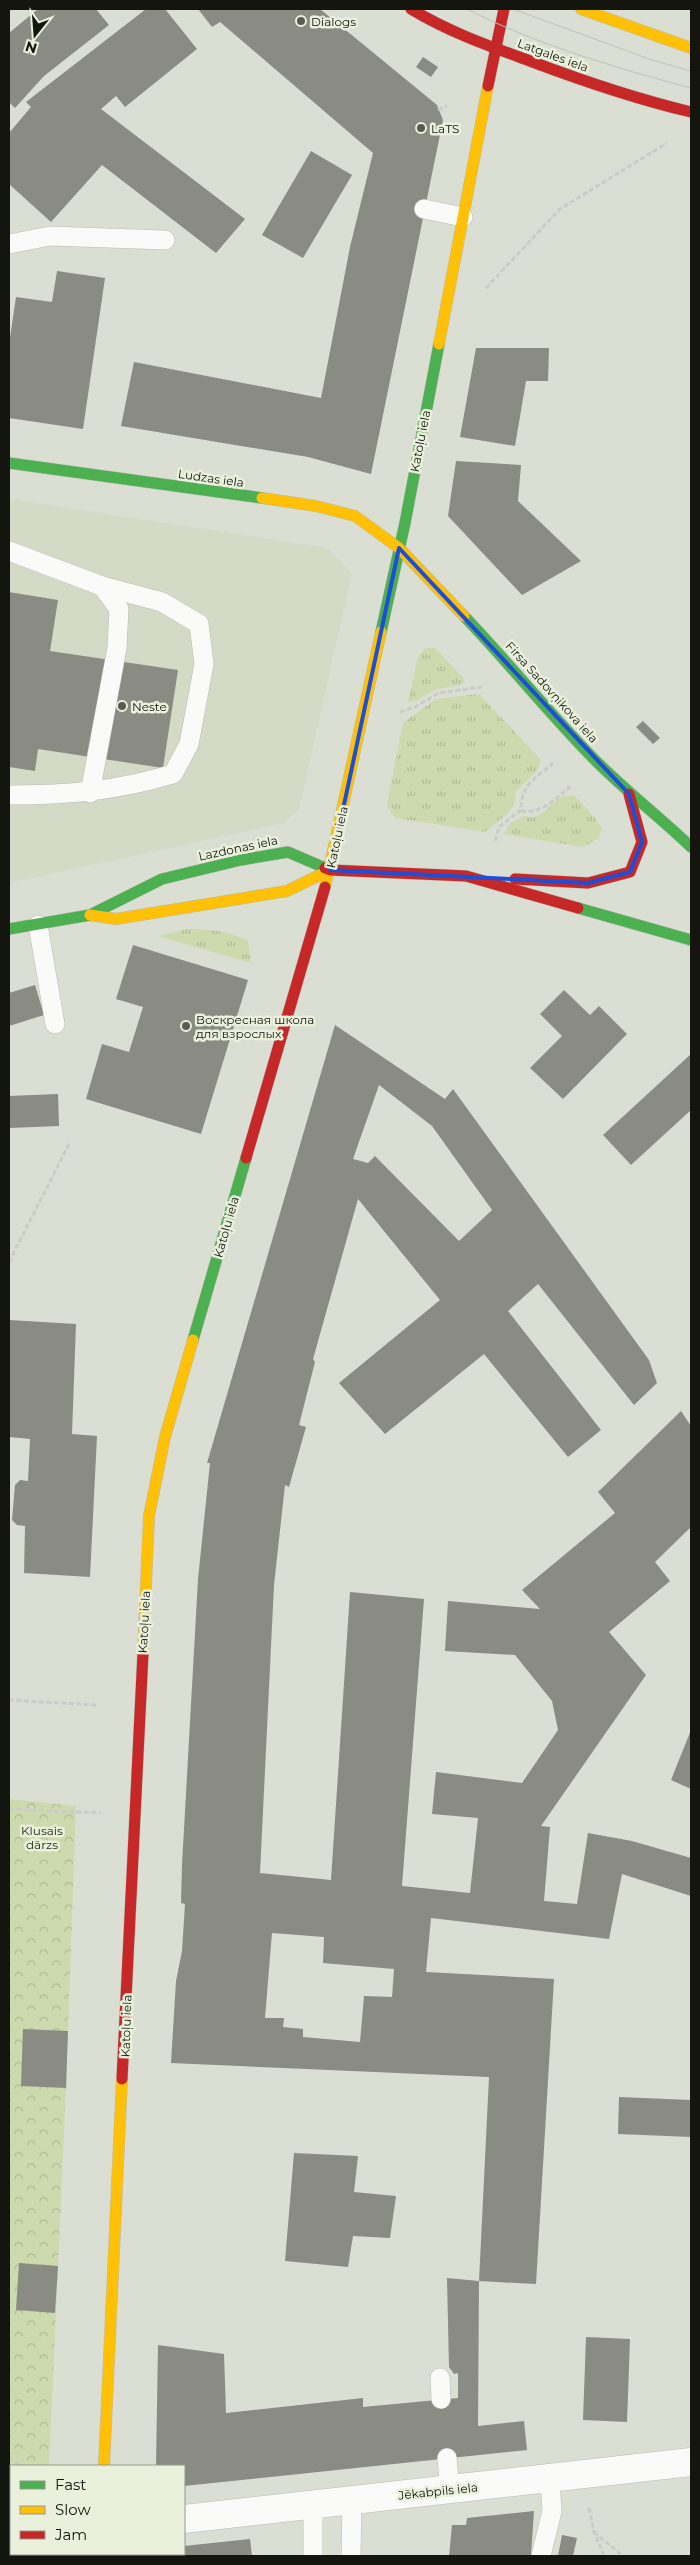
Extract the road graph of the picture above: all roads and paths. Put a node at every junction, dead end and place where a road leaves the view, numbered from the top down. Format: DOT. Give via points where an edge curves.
graph roads {
  1 [pos="411,9"];
  2 [pos="504,9"];
  3 [pos="581,9"];
  4 [pos="691,48"];
  5 [pos="496,49"];
  6 [pos="446,107"];
  7 [pos="438,110"];
  8 [pos="691,112"];
  9 [pos="670,142"];
  10 [pos="424,209"];
  11 [pos="463,217"];
  12 [pos="164,240"];
  13 [pos="9,244"];
  14 [pos="480,294"];
  15 [pos="9,465"];
  16 [pos="399,548"];
  17 [pos="9,551"];
  18 [pos="102,586"];
  19 [pos="482,687"];
  20 [pos="399,712"];
  21 [pos="553,763"];
  22 [pos="574,784"];
  23 [pos="90,793"];
  24 [pos="630,794"];
  25 [pos="9,795"];
  26 [pos="520,811"];
  27 [pos="495,841"];
  28 [pos="691,847"];
  29 [pos="330,870"];
  30 [pos="466,876"];
  31 [pos="90,915"];
  32 [pos="38,925"];
  33 [pos="9,930"];
  34 [pos="691,940"];
  35 [pos="55,1024"];
  36 [pos="70,1142"];
  37 [pos="9,1262"];
  38 [pos="9,1700"];
  39 [pos="97,1705"];
  40 [pos="9,1809"];
  41 [pos="80,1813"];
  42 [pos="440,2378"];
  43 [pos="441,2399"];
  44 [pos="9,2457"];
  45 [pos="447,2458"];
  46 [pos="691,2462"];
  47 [pos="19,2465"];
  48 [pos="104,2465"];
  49 [pos="582,2476"];
  50 [pos="550,2479"];
  51 [pos="450,2490"];
  52 [pos="352,2500"];
  53 [pos="313,2505"];
  54 [pos="185,2519"];
  55 [pos="594,2532"];
  56 [pos="313,2556"];
  57 [pos="351,2556"];
  58 [pos="540,2556"];
  59 [pos="604,2556"];
  60 [pos="622,2556"];
  1 -- 5 [label="street, Latgales iela"];
  2 -- 5 [label="street, Katoļu iela"];
  3 -- 4 [label="street"];
  5 -- 8 [label="street, Latgales iela" via="609,90"];
  5 -- 11 [label="street, Katoļu iela"];
  6 -- 7 [label="path"];
  9 -- 14 [label="path" via="560,209"];
  10 -- 11 [label="lane"];
  11 -- 16 [label="street, Katoļu iela"];
  12 -- 13 [label="lane" via="50,236"];
  15 -- 16 [label="street, Ludzas iela" via="316,506 355,516"];
  16 -- 24 [label="street, Firsa Sadovņikova iela"];
  16 -- 29 [label="street, Katoļu iela"];
  17 -- 18 [label="lane"];
  18 -- 23 [label="lane" via="119,609 118,648"];
  18 -- 23 [label="lane" via="162,602 199,624 204,664 189,744 173,774"];
  19 -- 20 [label="path" via="439,693"];
  21 -- 26 [label="path" via="528,784 521,796"];
  22 -- 26 [label="path" via="541,810"];
  23 -- 25 [label="lane"];
  24 -- 28 [label="street, Firsa Sadovņikova iela" via="654,811"];
  24 -- 30 [label="street" via="642,842 630,872 588,883"];
  26 -- 27 [label="path" via="499,827"];
  29 -- 30 [label="street"];
  29 -- 31 [label="street, Lazdonas iela" via="287,892 116,920"];
  29 -- 31 [label="street, Lazdonas iela" via="288,852 241,860 162,879"];
  29 -- 48 [label="street, Katoļu iela" via="165,1437 149,1516"];
  30 -- 34 [label="street"];
  31 -- 32 [label="street, Lazdonas iela"];
  32 -- 33 [label="street, Lazdonas iela"];
  32 -- 35 [label="lane"];
  36 -- 37 [label="path"];
  38 -- 39 [label="path"];
  40 -- 41 [label="path"];
  42 -- 43 [label="lane"];
  44 -- 47 [label="path"];
  45 -- 51 [label="lane"];
  46 -- 49 [label="street, Jēkabpils iela"];
  49 -- 50 [label="street, Jēkabpils iela"];
  49 -- 55 [label="path"];
  50 -- 51 [label="street, Jēkabpils iela"];
  50 -- 58 [label="lane" via="552,2511"];
  51 -- 52 [label="street, Jēkabpils iela"];
  52 -- 53 [label="street, Jēkabpils iela"];
  52 -- 57 [label="lane"];
  53 -- 54 [label="street, Jēkabpils iela"];
  53 -- 56 [label="lane"];
  55 -- 59 [label="path"];
  55 -- 60 [label="path"];
}
